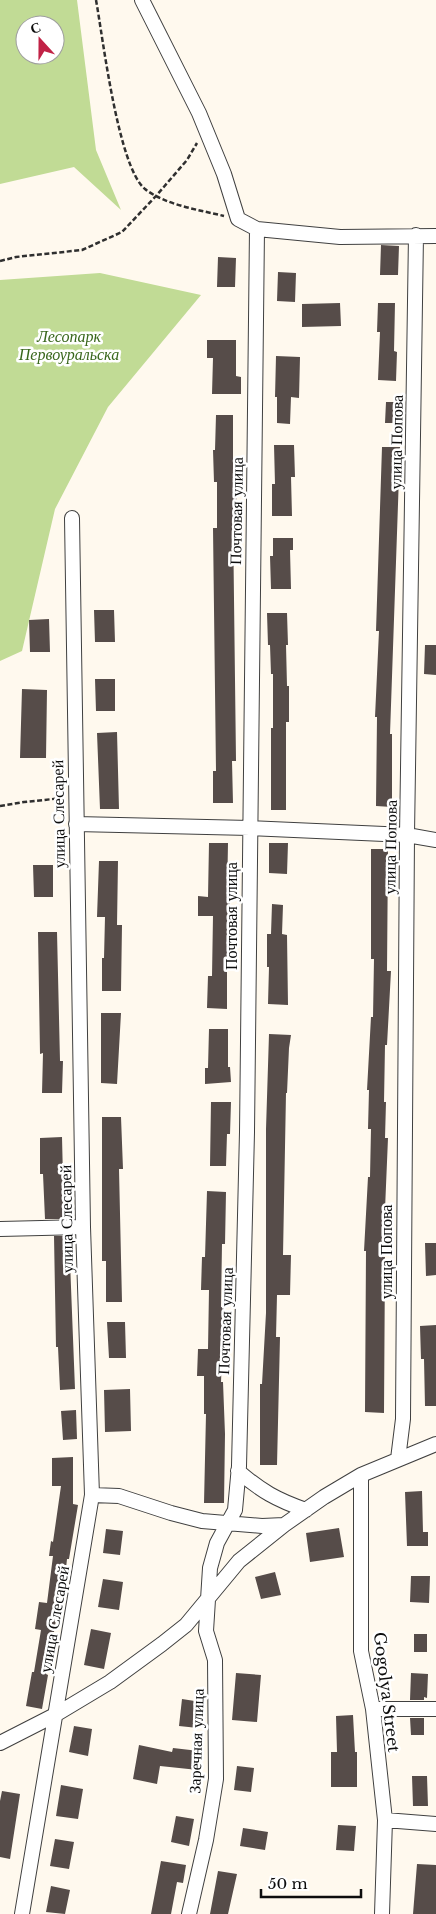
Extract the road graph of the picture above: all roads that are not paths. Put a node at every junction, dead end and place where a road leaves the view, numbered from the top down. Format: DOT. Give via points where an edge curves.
graph roads {
  1 [pos="142,0"];
  2 [pos="257,230"];
  3 [pos="416,235"];
  4 [pos="436,236"];
  5 [pos="72,518"];
  6 [pos="76,824"];
  7 [pos="250,828"];
  8 [pos="407,835"];
  9 [pos="436,840"];
  10 [pos="83,1227"];
  11 [pos="0,1230"];
  12 [pos="436,1444"];
  13 [pos="398,1459"];
  14 [pos="238,1471"];
  15 [pos="361,1475"];
  16 [pos="92,1494"];
  17 [pos="306,1510"];
  18 [pos="226,1524"];
  19 [pos="284,1525"];
  20 [pos="207,1598"];
  21 [pos="436,1709"];
  22 [pos="373,1710"];
  23 [pos="55,1715"];
  24 [pos="0,1743"];
  25 [pos="385,1820"];
  26 [pos="436,1824"];
  27 [pos="22,1914"];
  28 [pos="190,1914"];
  29 [pos="382,1914"];
  1 -- 2 [label="street" via="204,125 238,219"];
  2 -- 3 [label="street" via="340,237"];
  2 -- 7 [label="street, Почтовая улица"];
  3 -- 4 [label="street"];
  3 -- 8 [label="street, улица Попова"];
  5 -- 6 [label="street, улица Слесарей"];
  6 -- 7 [label="street"];
  6 -- 10 [label="street, улица Слесарей"];
  7 -- 8 [label="street"];
  7 -- 14 [label="street, Почтовая улица" via="248,1132"];
  8 -- 9 [label="street"];
  8 -- 13 [label="street, улица Попова" via="403,1419"];
  10 -- 11 [label="street"];
  10 -- 16 [label="street, улица Слесарей"];
  12 -- 13 [label="street"];
  13 -- 15 [label="street"];
  14 -- 17 [label="street" via="258,1488"];
  14 -- 18 [label="street, Почтовая улица" via="235,1510"];
  15 -- 17 [label="street"];
  15 -- 22 [label="street, Gogolya Street" via="361,1651"];
  16 -- 18 [label="street" via="119,1496 171,1513"];
  16 -- 23 [label="street, улица Слесарей"];
  17 -- 19 [label="street"];
  18 -- 19 [label="street"];
  18 -- 20 [label="street, Почтовая улица" via="210,1568"];
  19 -- 20 [label="street" via="239,1561"];
  20 -- 23 [label="street" via="186,1625 162,1644 110,1682"];
  20 -- 28 [label="street, Заречная улица" via="206,1631 215,1660 216,1780"];
  21 -- 22 [label="street"];
  22 -- 25 [label="street, Gogolya Street"];
  23 -- 24 [label="street"];
  23 -- 27 [label="street, улица Слесарей"];
  25 -- 26 [label="street"];
  25 -- 29 [label="street, Gogolya Street"];
}
